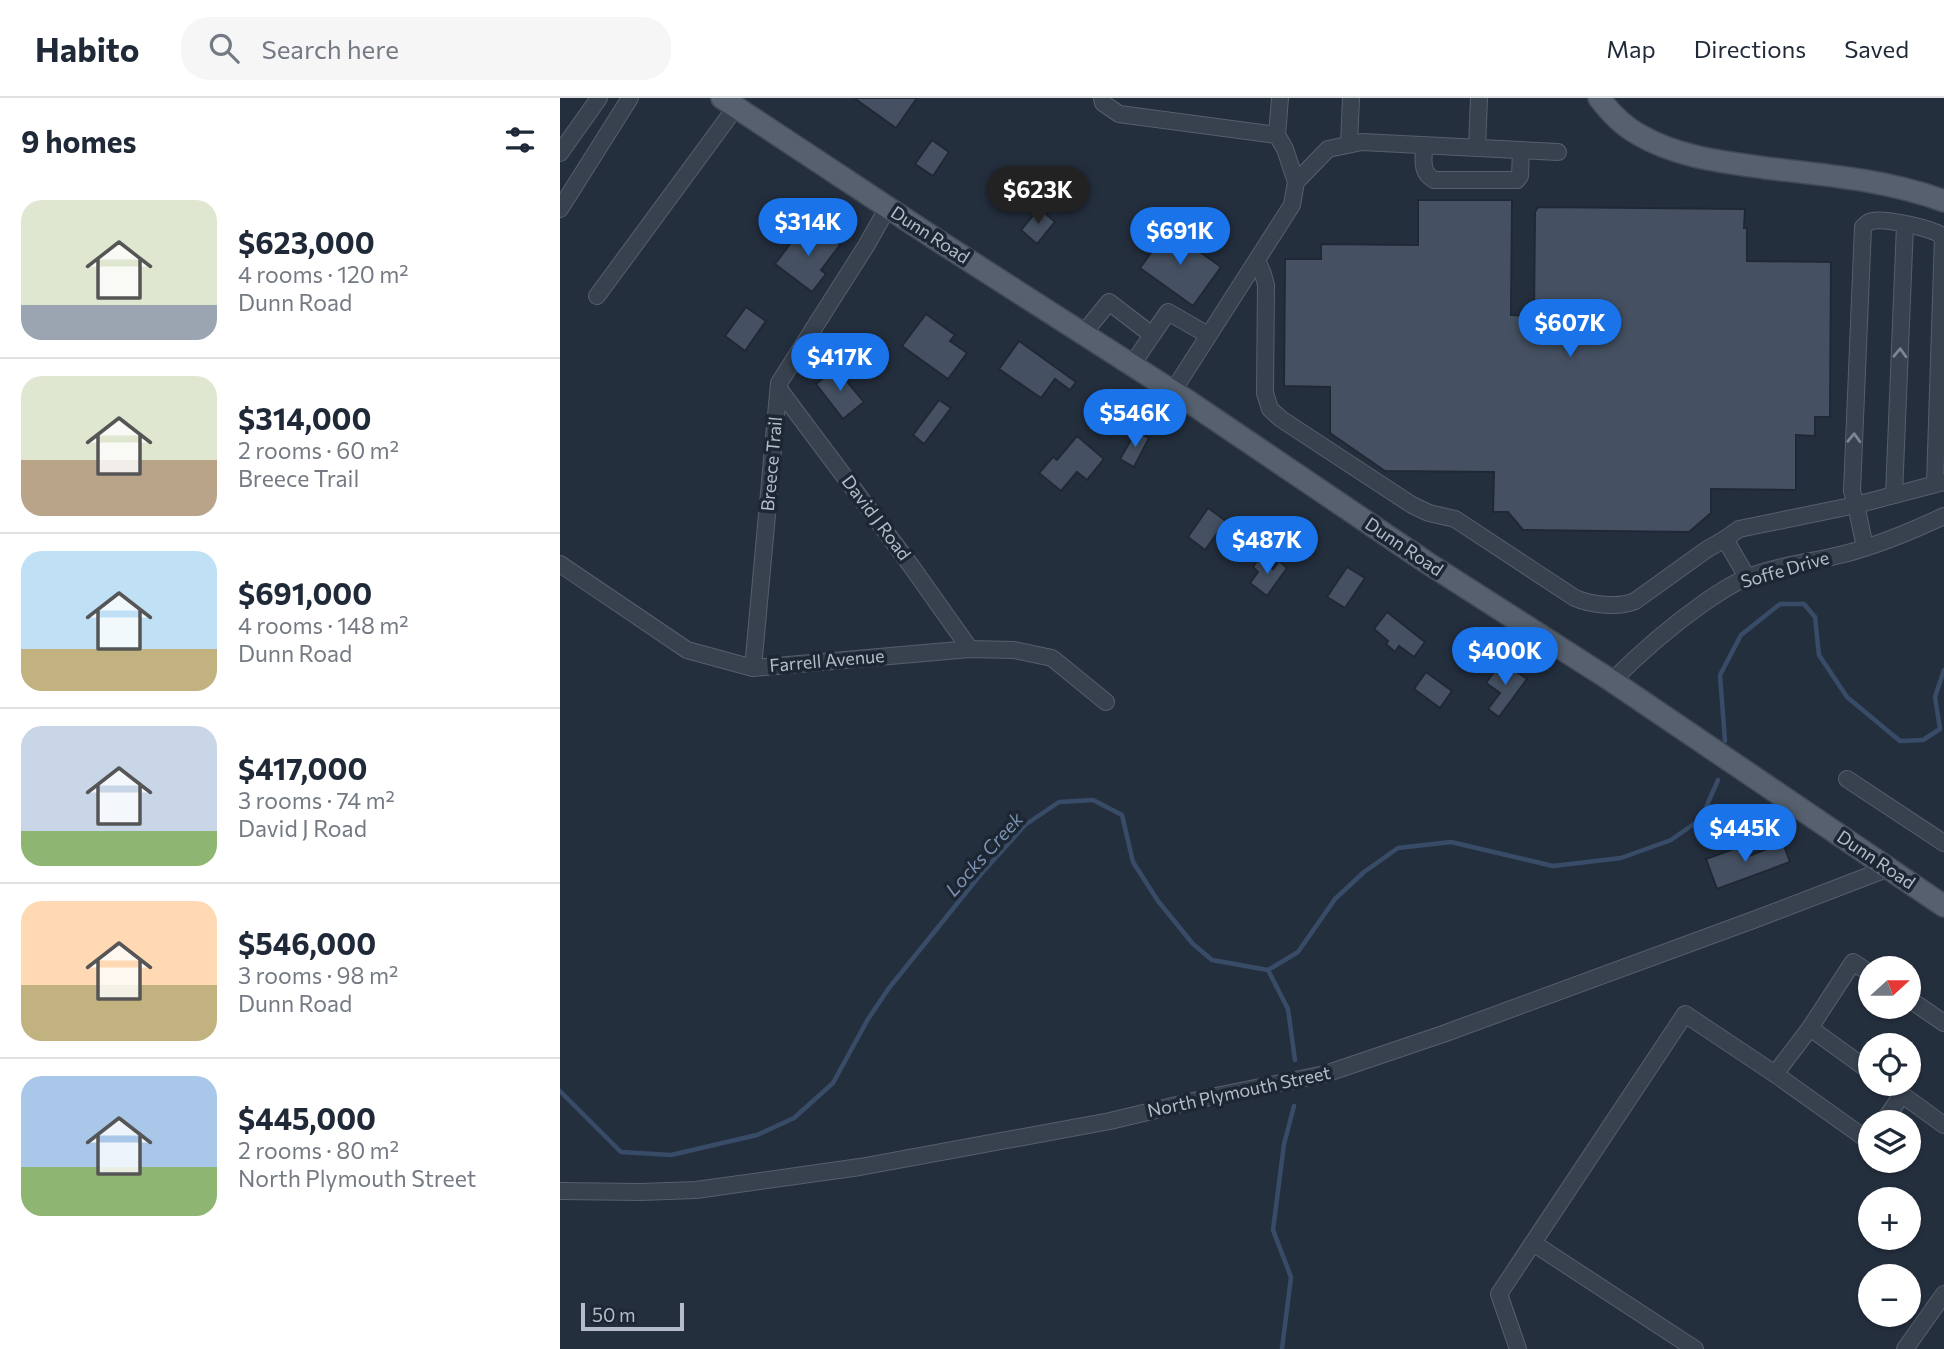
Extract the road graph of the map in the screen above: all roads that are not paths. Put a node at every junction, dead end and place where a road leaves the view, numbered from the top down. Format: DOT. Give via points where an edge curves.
graph roads {
  1 [pos="598,98"];
  2 [pos="630,98"];
  3 [pos="1102,98"];
  4 [pos="1280,98"];
  5 [pos="1351,98"];
  6 [pos="1479,98"];
  7 [pos="1599,98"];
  8 [pos="729,103"];
  9 [pos="1277,135"];
  10 [pos="1349,144"];
  11 [pos="1424,145"];
  12 [pos="1477,148"];
  13 [pos="1521,150"];
  14 [pos="1558,152"];
  15 [pos="560,153"];
  16 [pos="1296,182"];
  17 [pos="1944,201"];
  18 [pos="888,207"];
  19 [pos="560,209"];
  20 [pos="1905,225"];
  21 [pos="1943,236"];
  22 [pos="1257,260"];
  23 [pos="597,296"];
  24 [pos="1083,334"];
  25 [pos="1152,335"];
  26 [pos="1208,335"];
  27 [pos="1132,365"];
  28 [pos="779,389"];
  29 [pos="1172,391"];
  30 [pos="1940,483"];
  31 [pos="1894,495"];
  32 [pos="1856,505"];
  33 [pos="1944,516"];
  34 [pos="1725,539"];
  35 [pos="1865,547"];
  36 [pos="560,565"];
  37 [pos="1747,577"];
  38 [pos="970,649"];
  39 [pos="753,668"];
  40 [pos="1612,681"];
  41 [pos="1106,702"];
  42 [pos="1847,779"];
  43 [pos="1944,842"];
  44 [pos="1889,868"];
  45 [pos="1944,906"];
  46 [pos="1858,965"];
  47 [pos="1922,1008"];
  48 [pos="1944,1023"];
  49 [pos="1810,1028"];
  50 [pos="1858,1063"];
  51 [pos="1775,1074"];
  52 [pos="1903,1096"];
  53 [pos="1944,1125"];
  54 [pos="1858,1134"];
  55 [pos="560,1191"];
  56 [pos="1533,1243"];
  57 [pos="1944,1294"];
  58 [pos="1518,1349"];
  59 [pos="1695,1349"];
  60 [pos="1905,1349"];
  1 -- 15 [label="street"];
  2 -- 19 [label="street"];
  3 -- 9 [label="street" via="1102,103 1119,114"];
  4 -- 9 [label="street"];
  5 -- 10 [label="street"];
  6 -- 12 [label="street"];
  7 -- 17 [label="main road" via="1637,134 1670,148 1715,161 1883,184"];
  8 -- 18 [label="main road, Dunn Road"];
  8 -- 23 [label="street"];
  9 -- 16 [label="street"];
  10 -- 11 [label="street"];
  10 -- 16 [label="street" via="1328,149"];
  11 -- 12 [label="street"];
  11 -- 13 [label="street" via="1424,170 1434,180 1517,180"];
  12 -- 13 [label="street"];
  13 -- 14 [label="street"];
  16 -- 22 [label="street" via="1292,205"];
  18 -- 24 [label="main road, Dunn Road"];
  18 -- 28 [label="street, Breece Trail"];
  20 -- 21 [label="street"];
  31 -- 20 [label="street, one-way"];
  32 -- 20 [label="street, one-way" via="1852,491 1861,233 1869,222"];
  21 -- 30 [label="street"];
  22 -- 26 [label="street"];
  22 -- 34 [label="street" via="1265,285 1265,393 1270,409 1412,505 1455,519 1591,604 1629,604"];
  24 -- 25 [label="street" via="1109,302"];
  24 -- 27 [label="main road, Dunn Road"];
  25 -- 26 [label="street" via="1168,312"];
  25 -- 27 [label="street"];
  26 -- 29 [label="street"];
  27 -- 29 [label="main road, Dunn Road"];
  28 -- 38 [label="street, David J Road"];
  28 -- 39 [label="street, Breece Trail"];
  29 -- 40 [label="main road, Dunn Road"];
  30 -- 31 [label="street"];
  31 -- 32 [label="street"];
  32 -- 34 [label="street" via="1739,529"];
  32 -- 35 [label="street"];
  33 -- 35 [label="street, Soffe Drive"];
  34 -- 37 [label="street"];
  35 -- 37 [label="street, Soffe Drive"];
  36 -- 39 [label="street, Farrell Avenue" via="687,650"];
  37 -- 40 [label="street, Soffe Drive" via="1683,617"];
  38 -- 39 [label="street, Farrell Avenue"];
  38 -- 41 [label="street, Farrell Avenue" via="1052,657"];
  40 -- 44 [label="main road, Dunn Road"];
  42 -- 43 [label="street"];
  44 -- 45 [label="main road, Dunn Road"];
  44 -- 55 [label="street, North Plymouth Street" via="1325,1074 1110,1121 860,1167 696,1189"];
  46 -- 49 [label="street" via="1853,962"];
  47 -- 48 [label="street"];
  49 -- 50 [label="street"];
  49 -- 51 [label="street"];
  51 -- 54 [label="street"];
  51 -- 56 [label="street" via="1685,1014"];
  52 -- 53 [label="street"];
  56 -- 58 [label="street" via="1499,1294"];
  56 -- 59 [label="street"];
  57 -- 60 [label="street"];
}
